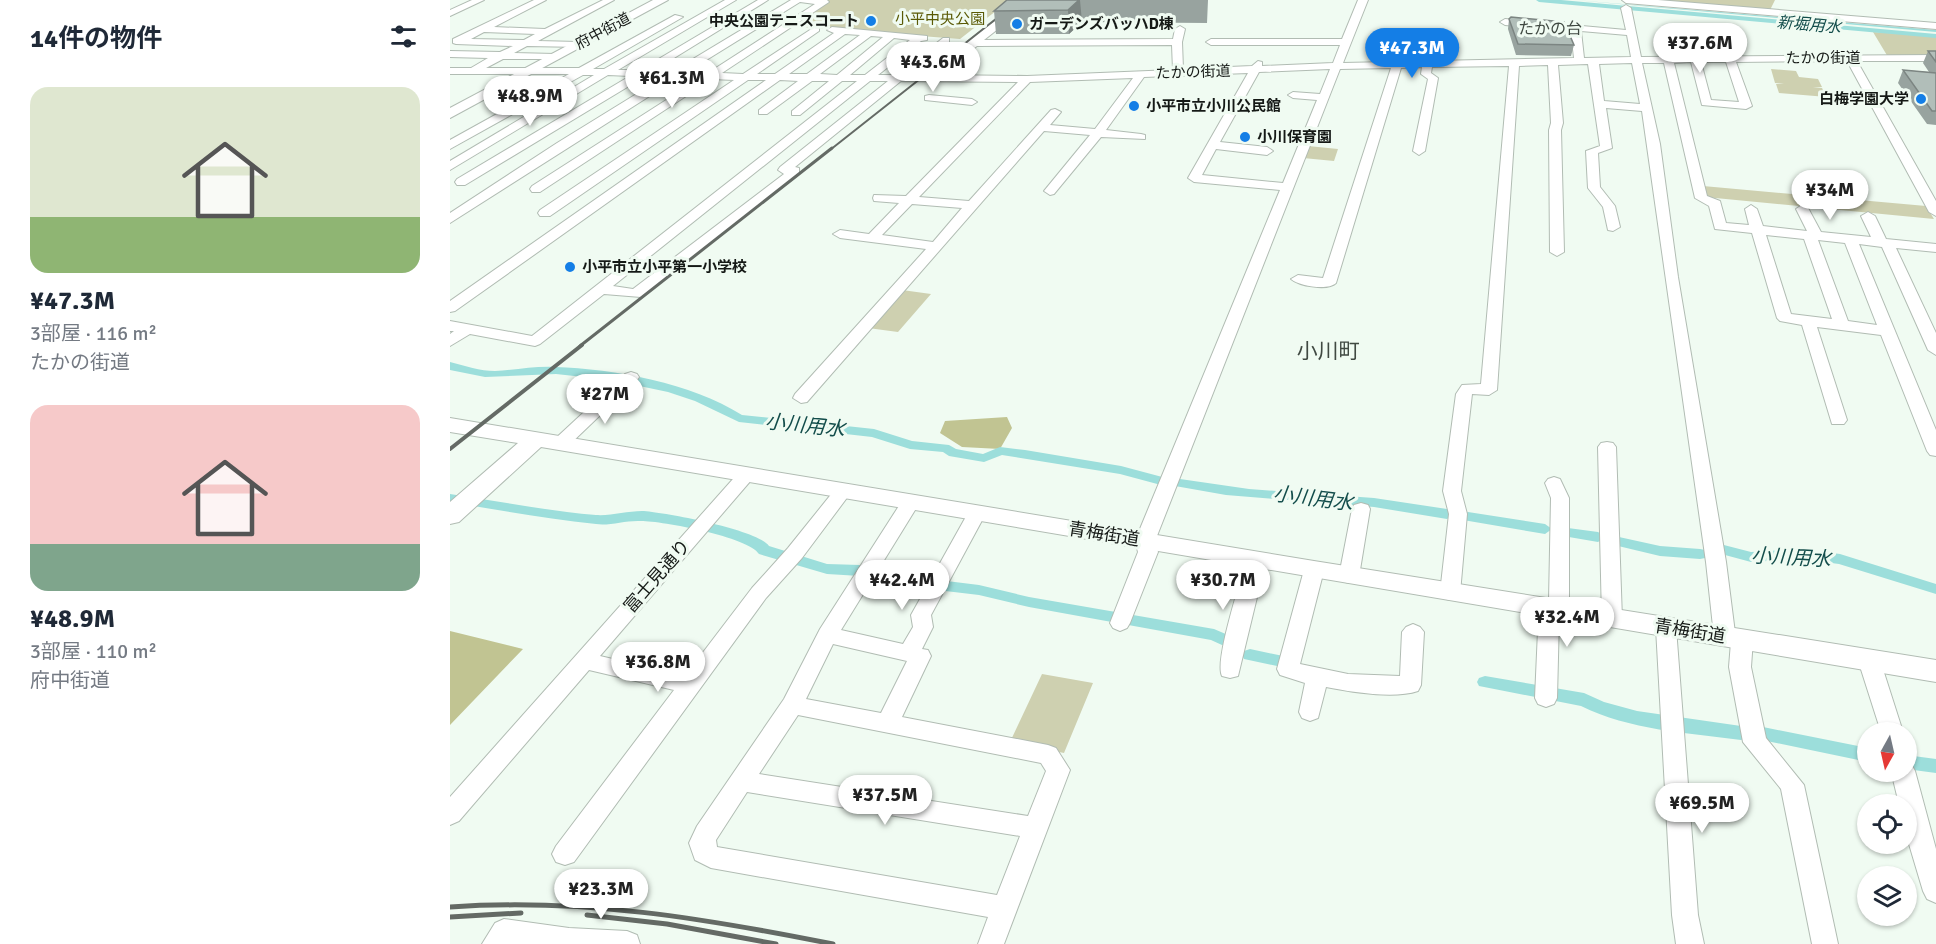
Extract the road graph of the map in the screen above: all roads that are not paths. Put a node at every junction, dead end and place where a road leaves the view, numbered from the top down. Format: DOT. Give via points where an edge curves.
graph roads {
  1 [pos="479,0"];
  2 [pos="541,0"];
  3 [pos="609,0"];
  4 [pos="662,0"];
  5 [pos="732,0"];
  6 [pos="764,0"];
  7 [pos="799,0"];
  8 [pos="1048,0"];
  9 [pos="1363,0"];
  10 [pos="1626,4"];
  11 [pos="453,10"];
  12 [pos="504,18"];
  13 [pos="526,19"];
  14 [pos="699,19"];
  15 [pos="547,20"];
  16 [pos="568,21"];
  17 [pos="727,22"];
  18 [pos="1505,22"];
  19 [pos="757,24"];
  20 [pos="1936,26"];
  21 [pos="785,27"];
  22 [pos="1576,28"];
  23 [pos="482,29"];
  24 [pos="816,29"];
  25 [pos="1180,29"];
  26 [pos="843,31"];
  27 [pos="547,32"];
  28 [pos="869,33"];
  29 [pos="1632,33"];
  30 [pos="892,35"];
  31 [pos="918,38"];
  32 [pos="1176,42"];
  33 [pos="1211,42"];
  34 [pos="1347,42"];
  35 [pos="453,43"];
  36 [pos="975,43"];
  37 [pos="524,44"];
  38 [pos="578,45"];
  39 [pos="450,54"];
  40 [pos="500,56"];
  41 [pos="555,57"];
  42 [pos="1850,58"];
  43 [pos="1936,58"];
  44 [pos="1730,59"];
  45 [pos="1668,60"];
  46 [pos="1695,60"];
  47 [pos="1638,61"];
  48 [pos="1553,62"];
  49 [pos="1579,62"];
  50 [pos="1593,62"];
  51 [pos="1514,63"];
  52 [pos="1397,65"];
  53 [pos="1427,65"];
  54 [pos="1256,66"];
  55 [pos="1335,66"];
  56 [pos="530,70"];
  57 [pos="450,71"];
  58 [pos="469,71"];
  59 [pos="579,71"];
  60 [pos="606,72"];
  61 [pos="640,73"];
  62 [pos="1178,73"];
  63 [pos="675,74"];
  64 [pos="711,75"];
  65 [pos="1140,75"];
  66 [pos="744,77"];
  67 [pos="775,77"];
  68 [pos="810,78"];
  69 [pos="841,78"];
  70 [pos="868,78"];
  71 [pos="896,78"];
  72 [pos="928,79"];
  73 [pos="973,79"];
  74 [pos="1027,79"];
  75 [pos="1293,95"];
  76 [pos="1323,97"];
  77 [pos="929,98"];
  78 [pos="972,102"];
  79 [pos="948,103"];
  80 [pos="1600,104"];
  81 [pos="1647,108"];
  82 [pos="763,112"];
  83 [pos="1055,112"];
  84 [pos="796,113"];
  85 [pos="450,114"];
  86 [pos="1040,127"];
  87 [pos="1098,133"];
  88 [pos="1141,137"];
  89 [pos="496,138"];
  90 [pos="529,142"];
  91 [pos="1422,143"];
  92 [pos="450,145"];
  93 [pos="561,145"];
  94 [pos="1211,145"];
  95 [pos="1267,150"];
  96 [pos="543,158"];
  97 [pos="581,160"];
  98 [pos="617,163"];
  99 [pos="450,166"];
  100 [pos="756,167"];
  101 [pos="485,168"];
  102 [pos="784,170"];
  103 [pos="520,172"];
  104 [pos="456,184"];
  105 [pos="1287,187"];
  106 [pos="536,189"];
  107 [pos="1050,191"];
  108 [pos="879,198"];
  109 [pos="910,200"];
  110 [pos="971,206"];
  111 [pos="1802,208"];
  112 [pos="1751,209"];
  113 [pos="1936,212"];
  114 [pos="545,213"];
  115 [pos="1868,216"];
  116 [pos="450,219"];
  117 [pos="1613,227"];
  118 [pos="1758,231"];
  119 [pos="840,234"];
  120 [pos="1812,235"];
  121 [pos="872,238"];
  122 [pos="1850,239"];
  123 [pos="1884,242"];
  124 [pos="935,246"];
  125 [pos="1936,248"];
  126 [pos="1557,252"];
  127 [pos="1298,279"];
  128 [pos="601,289"];
  129 [pos="450,308"];
  130 [pos="1808,321"];
  131 [pos="450,326"];
  132 [pos="1842,326"];
  133 [pos="468,329"];
  134 [pos="1887,331"];
  135 [pos="450,342"];
  136 [pos="1936,350"];
  137 [pos="628,380"];
  138 [pos="801,398"];
  139 [pos="1838,420"];
  140 [pos="450,425"];
  141 [pos="549,440"];
  142 [pos="1607,447"];
  143 [pos="1936,451"];
  144 [pos="747,474"];
  145 [pos="1554,483"];
  146 [pos="843,491"];
  147 [pos="911,502"];
  148 [pos="463,504"];
  149 [pos="1361,509"];
  150 [pos="977,513"];
  151 [pos="1145,541"];
  152 [pos="1256,560"];
  153 [pos="1314,570"];
  154 [pos="1349,576"];
  155 [pos="1450,592"];
  156 [pos="1554,609"];
  157 [pos="1121,619"];
  158 [pos="1612,619"];
  159 [pos="1665,628"];
  160 [pos="1413,632"];
  161 [pos="826,635"];
  162 [pos="1733,638"];
  163 [pos="909,654"];
  164 [pos="1869,660"];
  165 [pos="586,661"];
  166 [pos="1230,669"];
  167 [pos="1936,671"];
  168 [pos="1317,679"];
  169 [pos="690,685"];
  170 [pos="1546,692"];
  171 [pos="792,705"];
  172 [pos="1310,712"];
  173 [pos="1889,722"];
  174 [pos="887,724"];
  175 [pos="741,782"];
  176 [pos="1907,782"];
  177 [pos="450,814"];
  178 [pos="1036,828"];
  179 [pos="565,854"];
  180 [pos="1936,891"];
  181 [pos="1005,908"];
  182 [pos="568,942"];
  183 [pos="495,944"];
  184 [pos="627,944"];
  185 [pos="991,944"];
  186 [pos="1690,944"];
  187 [pos="1825,944"];
  1 -- 11 [label="street"];
  2 -- 12 [label="street"];
  3 -- 16 [label="street"];
  4 -- 38 [label="main road, 府中街道"];
  5 -- 14 [label="street"];
  6 -- 17 [label="street"];
  7 -- 19 [label="street"];
  7 -- 21 [label="street" via="824,2"];
  8 -- 36 [label="street" via="1011,15"];
  9 -- 34 [label="street"];
  10 -- 20 [label="street" via="1827,13"];
  10 -- 29 [label="street"];
  12 -- 13 [label="street"];
  12 -- 23 [label="street"];
  14 -- 17 [label="street"];
  14 -- 59 [label="street" via="681,15"];
  14 -- 60 [label="street"];
  15 -- 16 [label="street"];
  16 -- 27 [label="street"];
  17 -- 19 [label="street"];
  17 -- 61 [label="street"];
  18 -- 22 [label="street"];
  19 -- 21 [label="street"];
  19 -- 63 [label="street"];
  21 -- 24 [label="street"];
  21 -- 64 [label="street"];
  22 -- 29 [label="street"];
  22 -- 49 [label="street"];
  23 -- 27 [label="street"];
  23 -- 35 [label="street"];
  24 -- 26 [label="street"];
  24 -- 66 [label="street"];
  25 -- 32 [label="street"];
  26 -- 28 [label="street"];
  26 -- 67 [label="street"];
  27 -- 37 [label="street"];
  28 -- 30 [label="street"];
  28 -- 68 [label="street"];
  29 -- 47 [label="street"];
  30 -- 31 [label="street"];
  30 -- 69 [label="street"];
  31 -- 70 [label="street"];
  31 -- 71 [label="street" via="946,40"];
  32 -- 36 [label="street"];
  32 -- 62 [label="street"];
  33 -- 34 [label="street"];
  34 -- 55 [label="street"];
  35 -- 37 [label="street"];
  36 -- 72 [label="street"];
  37 -- 38 [label="street"];
  37 -- 40 [label="street"];
  38 -- 41 [label="main road, 府中街道"];
  39 -- 40 [label="street"];
  40 -- 41 [label="street"];
  40 -- 58 [label="street"];
  41 -- 56 [label="main road, 府中街道"];
  42 -- 43 [label="street, たかの街道"];
  42 -- 44 [label="street, たかの街道"];
  42 -- 113 [label="street"];
  44 -- 46 [label="street, たかの街道"];
  44 -- 46 [label="street" via="1746,106 1706,104"];
  45 -- 46 [label="street, たかの街道"];
  45 -- 47 [label="street, たかの街道"];
  45 -- 118 [label="street" via="1701,198 1715,204 1720,226"];
  47 -- 50 [label="street, たかの街道"];
  47 -- 81 [label="street"];
  48 -- 49 [label="street, たかの街道"];
  48 -- 51 [label="street, たかの街道"];
  48 -- 126 [label="street"];
  49 -- 50 [label="street, たかの街道"];
  50 -- 80 [label="street"];
  51 -- 53 [label="street, たかの街道"];
  51 -- 155 [label="street" via="1489,390 1468,388 1464,394 1452,491 1458,514"];
  52 -- 53 [label="street, たかの街道"];
  52 -- 55 [label="street, たかの街道"];
  52 -- 127 [label="street" via="1329,283"];
  53 -- 91 [label="street" via="1426,74 1432,78"];
  54 -- 55 [label="street, たかの街道"];
  54 -- 62 [label="street, たかの街道"];
  54 -- 94 [label="street"];
  55 -- 76 [label="street"];
  56 -- 58 [label="street, たかの街道"];
  56 -- 59 [label="street, たかの街道"];
  56 -- 85 [label="main road, 府中街道"];
  57 -- 58 [label="street, たかの街道"];
  59 -- 60 [label="street, たかの街道"];
  59 -- 92 [label="street"];
  60 -- 61 [label="street, たかの街道"];
  60 -- 89 [label="street"];
  61 -- 63 [label="street, たかの街道"];
  61 -- 90 [label="street"];
  62 -- 65 [label="street, たかの街道"];
  63 -- 64 [label="street, たかの街道"];
  63 -- 93 [label="street"];
  64 -- 66 [label="street, たかの街道"];
  64 -- 97 [label="street"];
  65 -- 74 [label="street, たかの街道"];
  65 -- 87 [label="street"];
  66 -- 67 [label="street, たかの街道"];
  66 -- 98 [label="street"];
  67 -- 68 [label="street, たかの街道"];
  67 -- 129 [label="street"];
  68 -- 69 [label="street, たかの街道"];
  68 -- 82 [label="street"];
  69 -- 70 [label="street, たかの街道"];
  69 -- 84 [label="street"];
  70 -- 71 [label="street, たかの街道"];
  70 -- 100 [label="street"];
  71 -- 72 [label="street, たかの街道"];
  71 -- 102 [label="street"];
  72 -- 73 [label="street, たかの街道"];
  73 -- 74 [label="street, たかの街道"];
  73 -- 79 [label="street"];
  74 -- 109 [label="street"];
  75 -- 76 [label="street"];
  76 -- 105 [label="street"];
  77 -- 79 [label="street"];
  78 -- 79 [label="street"];
  80 -- 81 [label="street"];
  80 -- 117 [label="street" via="1606,148 1592,151 1594,188 1609,206"];
  81 -- 162 [label="street" via="1716,562"];
  83 -- 86 [label="street"];
  86 -- 87 [label="street"];
  86 -- 110 [label="street"];
  87 -- 88 [label="street"];
  87 -- 107 [label="street"];
  89 -- 90 [label="street"];
  89 -- 99 [label="street"];
  90 -- 93 [label="street"];
  90 -- 101 [label="street"];
  93 -- 96 [label="street"];
  94 -- 95 [label="street"];
  94 -- 105 [label="street" via="1194,178"];
  96 -- 97 [label="street"];
  96 -- 103 [label="street"];
  97 -- 98 [label="street"];
  97 -- 106 [label="street"];
  98 -- 114 [label="street"];
  100 -- 102 [label="street"];
  100 -- 128 [label="street"];
  101 -- 103 [label="street"];
  101 -- 104 [label="street"];
  102 -- 128 [label="street" via="795,171 636,294"];
  103 -- 116 [label="street"];
  105 -- 151 [label="street"];
  108 -- 109 [label="street"];
  109 -- 110 [label="street"];
  109 -- 121 [label="street"];
  110 -- 124 [label="street"];
  111 -- 120 [label="street"];
  112 -- 118 [label="street"];
  115 -- 123 [label="street"];
  118 -- 120 [label="street"];
  118 -- 130 [label="street" via="1785,318"];
  119 -- 121 [label="street"];
  120 -- 122 [label="street"];
  120 -- 132 [label="street"];
  121 -- 124 [label="street"];
  122 -- 123 [label="street"];
  122 -- 134 [label="street"];
  123 -- 125 [label="street"];
  123 -- 136 [label="street"];
  124 -- 138 [label="street"];
  128 -- 133 [label="street" via="535,341"];
  130 -- 132 [label="street"];
  130 -- 139 [label="street"];
  131 -- 133 [label="street"];
  132 -- 134 [label="street"];
  133 -- 135 [label="street"];
  134 -- 143 [label="street"];
  137 -- 141 [label="street"];
  140 -- 141 [label="main road, 青梅街道"];
  141 -- 144 [label="main road, 青梅街道"];
  141 -- 148 [label="main road"];
  142 -- 158 [label="street"];
  144 -- 146 [label="main road, 青梅街道"];
  144 -- 165 [label="street, 富士見通り"];
  145 -- 156 [label="street" via="1560,498"];
  146 -- 147 [label="main road, 青梅街道"];
  146 -- 169 [label="street"];
  147 -- 150 [label="main road, 青梅街道"];
  147 -- 161 [label="street"];
  149 -- 154 [label="street"];
  150 -- 151 [label="main road, 青梅街道"];
  150 -- 163 [label="street" via="921,615 922,627"];
  151 -- 152 [label="main road, 青梅街道"];
  151 -- 157 [label="street" via="1148,552"];
  152 -- 153 [label="main road, 青梅街道"];
  152 -- 166 [label="street"];
  153 -- 154 [label="main road, 青梅街道"];
  153 -- 168 [label="street" via="1288,669"];
  154 -- 155 [label="main road, 青梅街道"];
  155 -- 156 [label="main road, 青梅街道"];
  156 -- 158 [label="main road, 青梅街道"];
  156 -- 170 [label="street"];
  158 -- 159 [label="main road, 青梅街道"];
  159 -- 162 [label="main road, 青梅街道"];
  159 -- 186 [label="street"];
  160 -- 168 [label="street" via="1410,685 1355,685"];
  161 -- 163 [label="street"];
  161 -- 171 [label="street"];
  162 -- 164 [label="main road, 青梅街道"];
  162 -- 187 [label="street" via="1755,742 1792,785"];
  163 -- 174 [label="street" via="920,656"];
  164 -- 167 [label="main road, 青梅街道"];
  164 -- 173 [label="street"];
  165 -- 169 [label="street"];
  165 -- 177 [label="street, 富士見通り"];
  168 -- 172 [label="street"];
  169 -- 179 [label="street"];
  171 -- 174 [label="street"];
  171 -- 175 [label="street"];
  174 -- 178 [label="street" via="1048,755 1058,770"];
  175 -- 178 [label="street"];
  175 -- 181 [label="street" via="702,843 704,852 711,857"];
  176 -- 180 [label="street"];
  178 -- 181 [label="street"];
  181 -- 185 [label="street"];
  182 -- 183 [label="street" via="504,932"];
  182 -- 184 [label="street"];
}
